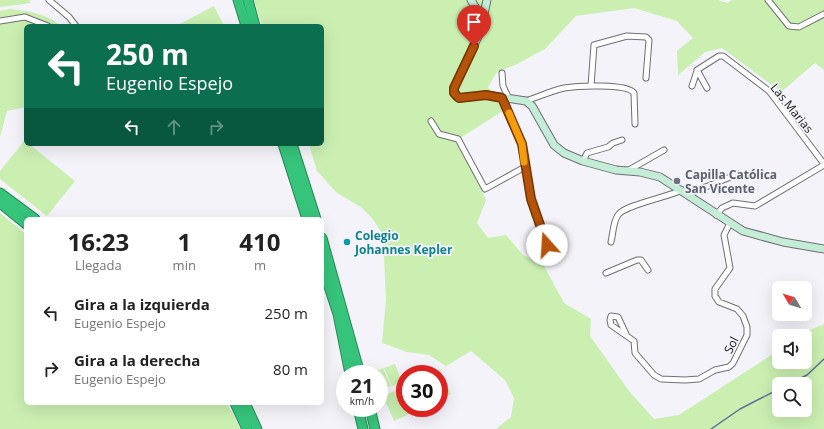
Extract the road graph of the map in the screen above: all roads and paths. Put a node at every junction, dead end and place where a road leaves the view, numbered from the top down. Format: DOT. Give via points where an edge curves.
graph roads {
  1 [pos="49,0"];
  2 [pos="238,0"];
  3 [pos="248,0"];
  4 [pos="471,0"];
  5 [pos="487,0"];
  6 [pos="768,0"];
  7 [pos="823,14"];
  8 [pos="0,21"];
  9 [pos="43,24"];
  10 [pos="74,24"];
  11 [pos="245,24"];
  12 [pos="254,24"];
  13 [pos="480,32"];
  14 [pos="697,71"];
  15 [pos="502,73"];
  16 [pos="646,78"];
  17 [pos="591,86"];
  18 [pos="692,86"];
  19 [pos="707,88"];
  20 [pos="505,98"];
  21 [pos="526,101"];
  22 [pos="431,121"];
  23 [pos="635,124"];
  24 [pos="622,140"];
  25 [pos="284,146"];
  26 [pos="293,146"];
  27 [pos="664,150"];
  28 [pos="583,161"];
  29 [pos="824,164"];
  30 [pos="525,167"];
  31 [pos="627,171"];
  32 [pos="738,174"];
  33 [pos="685,192"];
  34 [pos="0,193"];
  35 [pos="0,203"];
  36 [pos="716,214"];
  37 [pos="32,217"];
  38 [pos="306,217"];
  39 [pos="315,217"];
  40 [pos="24,222"];
  41 [pos="730,223"];
  42 [pos="611,242"];
  43 [pos="324,245"];
  44 [pos="547,245"];
  45 [pos="824,249"];
  46 [pos="648,270"];
  47 [pos="324,271"];
  48 [pos="606,273"];
  49 [pos="626,334"];
  50 [pos="348,365"];
  51 [pos="357,365"];
  52 [pos="236,405"];
  53 [pos="246,405"];
  54 [pos="360,417"];
  55 [pos="372,417"];
  56 [pos="247,429"];
  57 [pos="257,429"];
  58 [pos="363,429"];
  59 [pos="375,429"];
  1 -- 10 [label="street"];
  2 -- 11 [label="highway"];
  3 -- 12 [label="highway"];
  4 -- 13 [label="street" via="480,19"];
  5 -- 13 [label="street"];
  6 -- 7 [label="street" via="789,26 799,27"];
  8 -- 9 [label="street" via="26,17"];
  13 -- 20 [label="street" via="454,93 459,98 486,95"];
  14 -- 18 [label="street"];
  14 -- 19 [label="street"];
  14 -- 29 [label="street, Las Marias" via="719,56 729,61 769,91"];
  15 -- 20 [label="street"];
  16 -- 17 [label="street" via="649,40 646,37 627,36 594,45"];
  17 -- 21 [label="street" via="563,88"];
  17 -- 23 [label="street" via="632,90"];
  20 -- 21 [label="street"];
  20 -- 30 [label="street" via="522,144"];
  21 -- 28 [label="street" via="532,106 554,144 564,153"];
  22 -- 30 [label="street" via="439,134 458,139 485,189"];
  24 -- 28 [label="street" via="587,153"];
  25 -- 38 [label="highway"];
  26 -- 39 [label="highway"];
  27 -- 31 [label="street"];
  28 -- 31 [label="street"];
  29 -- 36 [label="street" via="755,206 733,203"];
  30 -- 44 [label="street" via="531,199"];
  31 -- 33 [label="street" via="660,177"];
  32 -- 33 [label="street"];
  33 -- 36 [label="street"];
  33 -- 42 [label="street" via="630,206 620,212"];
  34 -- 37 [label="highway"];
  35 -- 40 [label="highway"];
  36 -- 41 [label="street"];
  41 -- 45 [label="street" via="753,234"];
  41 -- 49 [label="street, Sol" via="724,235 730,268 715,289 715,296 719,302 737,310 743,316 747,327 748,335 734,363 699,379 660,379 635,353 634,342"];
  43 -- 51 [label="highway"];
  46 -- 48 [label="street" via="642,262 636,260"];
  47 -- 50 [label="highway" via="338,314"];
  52 -- 56 [label="highway"];
  53 -- 57 [label="highway"];
  54 -- 58 [label="highway"];
  55 -- 59 [label="highway"];
}
